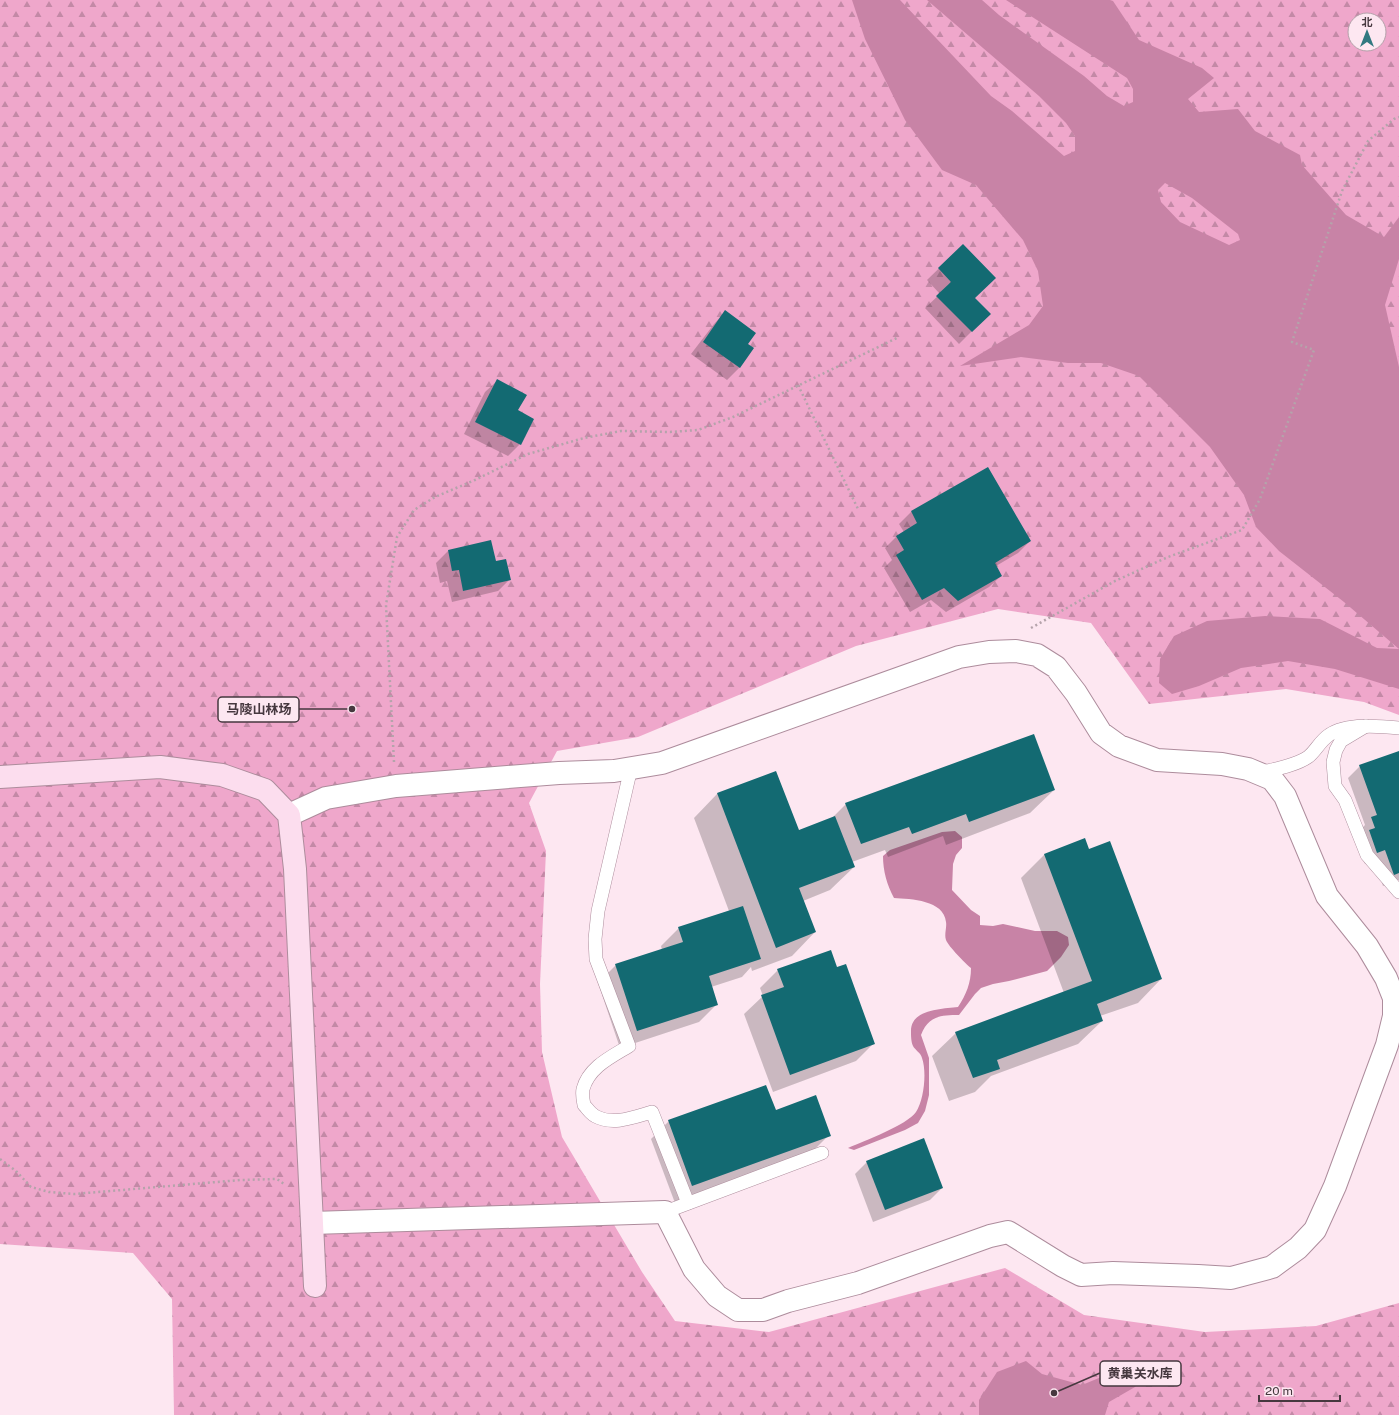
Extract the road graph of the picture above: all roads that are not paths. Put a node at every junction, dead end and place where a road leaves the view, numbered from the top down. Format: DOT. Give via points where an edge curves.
graph roads {
  1 [pos="1366,726"];
  2 [pos="1399,728"];
  3 [pos="631,768"];
  4 [pos="1259,773"];
  5 [pos="0,777"];
  6 [pos="289,815"];
  7 [pos="1399,892"];
  8 [pos="822,1153"];
  9 [pos="688,1203"];
  10 [pos="666,1212"];
  11 [pos="312,1223"];
  12 [pos="315,1286"];
  1 -- 2 [label="lane"];
  1 -- 4 [label="lane" via="1331,733 1309,756 1296,763"];
  1 -- 7 [label="lane" via="1341,742 1336,750 1333,762 1335,786 1345,800 1367,855"];
  3 -- 4 [label="street" via="662,763 959,657 1016,651 1037,655 1056,667 1101,733 1119,746 1157,760 1222,764"];
  3 -- 6 [label="street" via="396,786 326,798"];
  3 -- 9 [label="lane" via="598,911 595,939 596,959 629,1046 590,1074 583,1090 584,1104 594,1115 608,1121 652,1112"];
  4 -- 10 [label="street" via="1272,779 1285,796 1327,896 1367,946 1386,978 1394,998 1394,1016 1387,1045 1335,1186 1315,1230 1298,1248 1272,1267 1231,1278 1113,1273 1081,1275 1008,1232 990,1236 858,1283 763,1310 738,1310 717,1296 694,1269"];
  5 -- 6 [label="street" via="160,767 222,775 265,790"];
  6 -- 11 [label="street" via="295,868"];
  8 -- 9 [label="lane"];
  9 -- 10 [label="lane"];
  10 -- 11 [label="street"];
  11 -- 12 [label="street"];
}
